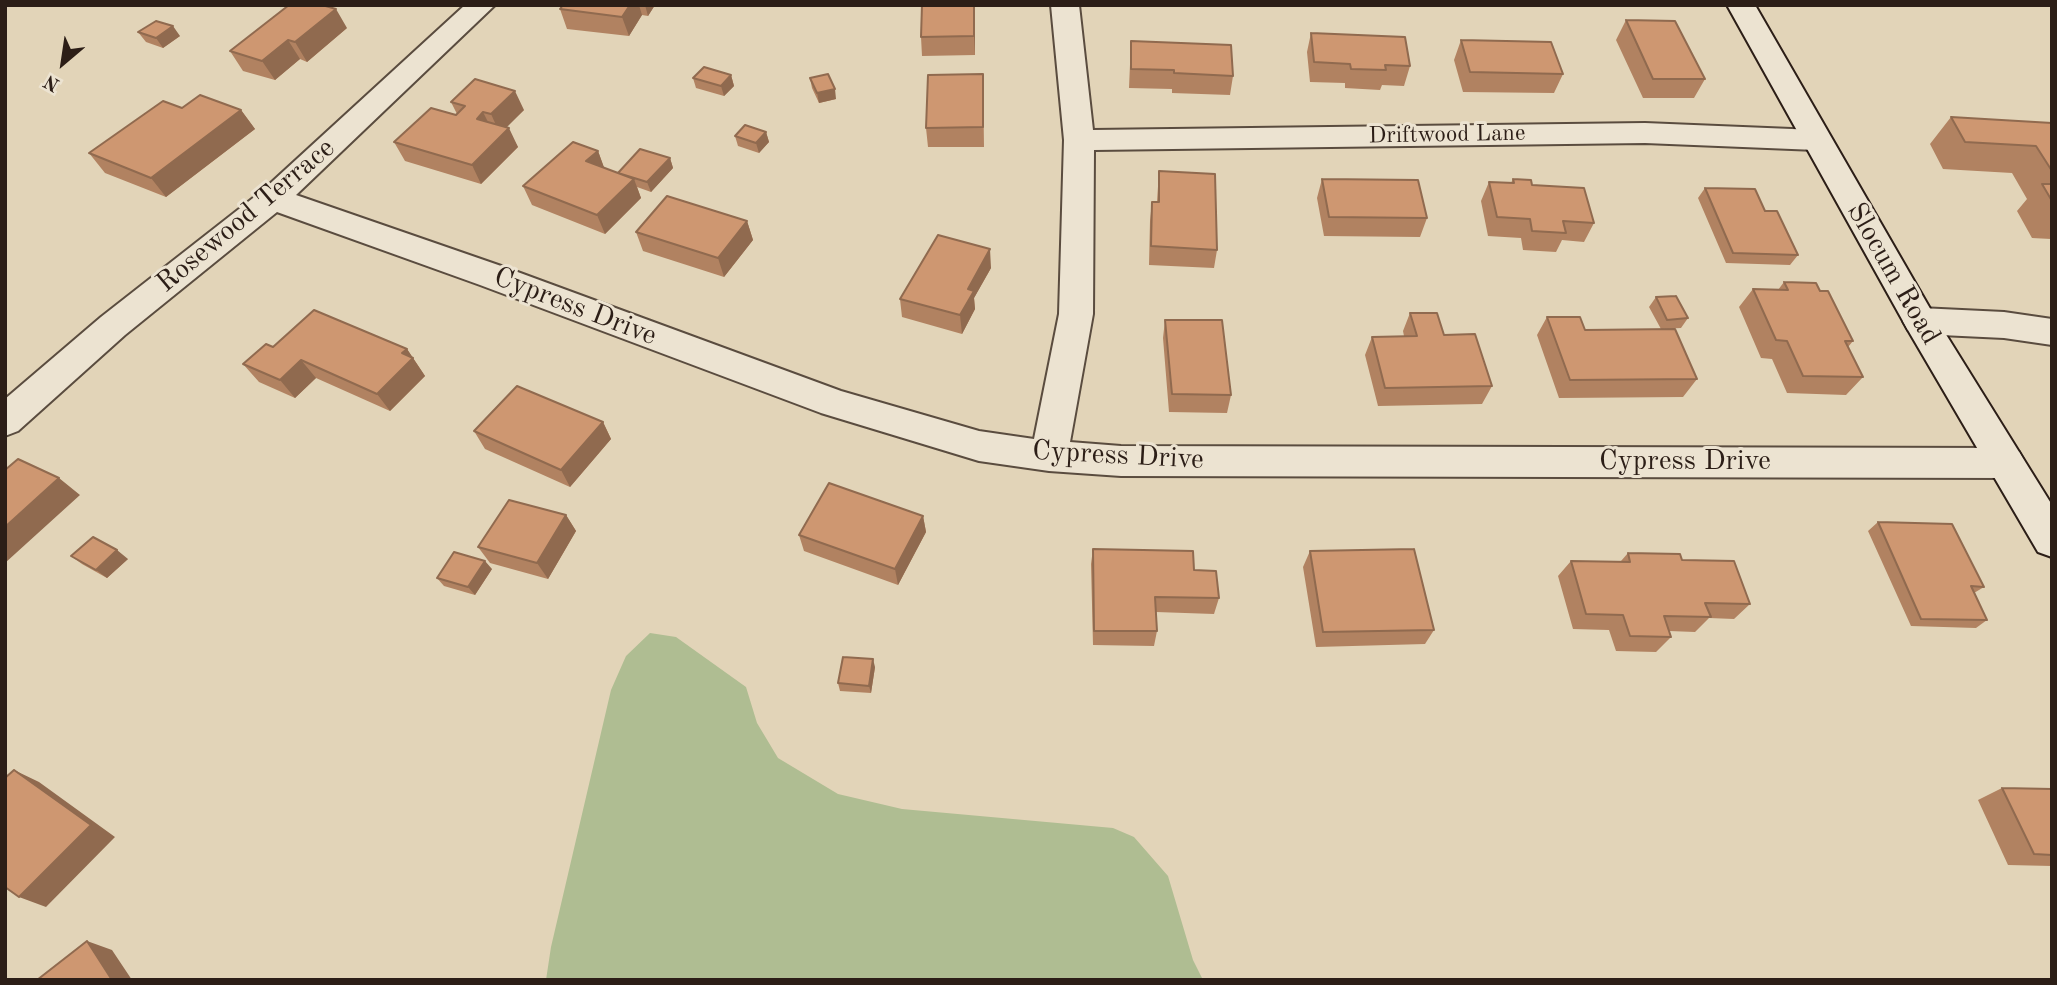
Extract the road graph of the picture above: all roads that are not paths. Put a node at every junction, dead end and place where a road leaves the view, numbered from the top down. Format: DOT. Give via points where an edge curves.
graph roads {
  1 [pos="481,5"];
  2 [pos="1065,5"];
  3 [pos="1741,5"];
  4 [pos="1079,139"];
  5 [pos="1816,141"];
  6 [pos="274,199"];
  7 [pos="1920,321"];
  8 [pos="2052,332"];
  9 [pos="5,421"];
  10 [pos="1049,456"];
  11 [pos="2006,463"];
  12 [pos="2052,540"];
  1 -- 6 [label="street, Rosewood Terrace"];
  2 -- 4 [label="street"];
  3 -- 5 [label="street, Slocum Road"];
  4 -- 5 [label="street, Driftwood Lane" via="1645,133"];
  4 -- 10 [label="street" via="1076,314"];
  5 -- 7 [label="street, Slocum Road"];
  6 -- 9 [label="street, Rosewood Terrace" via="113,326"];
  6 -- 10 [label="street, Cypress Drive" via="834,403 979,446"];
  7 -- 8 [label="street"];
  7 -- 11 [label="street, Slocum Road"];
  10 -- 11 [label="street, Cypress Drive" via="1121,461"];
  11 -- 12 [label="street, Slocum Road"];
}
